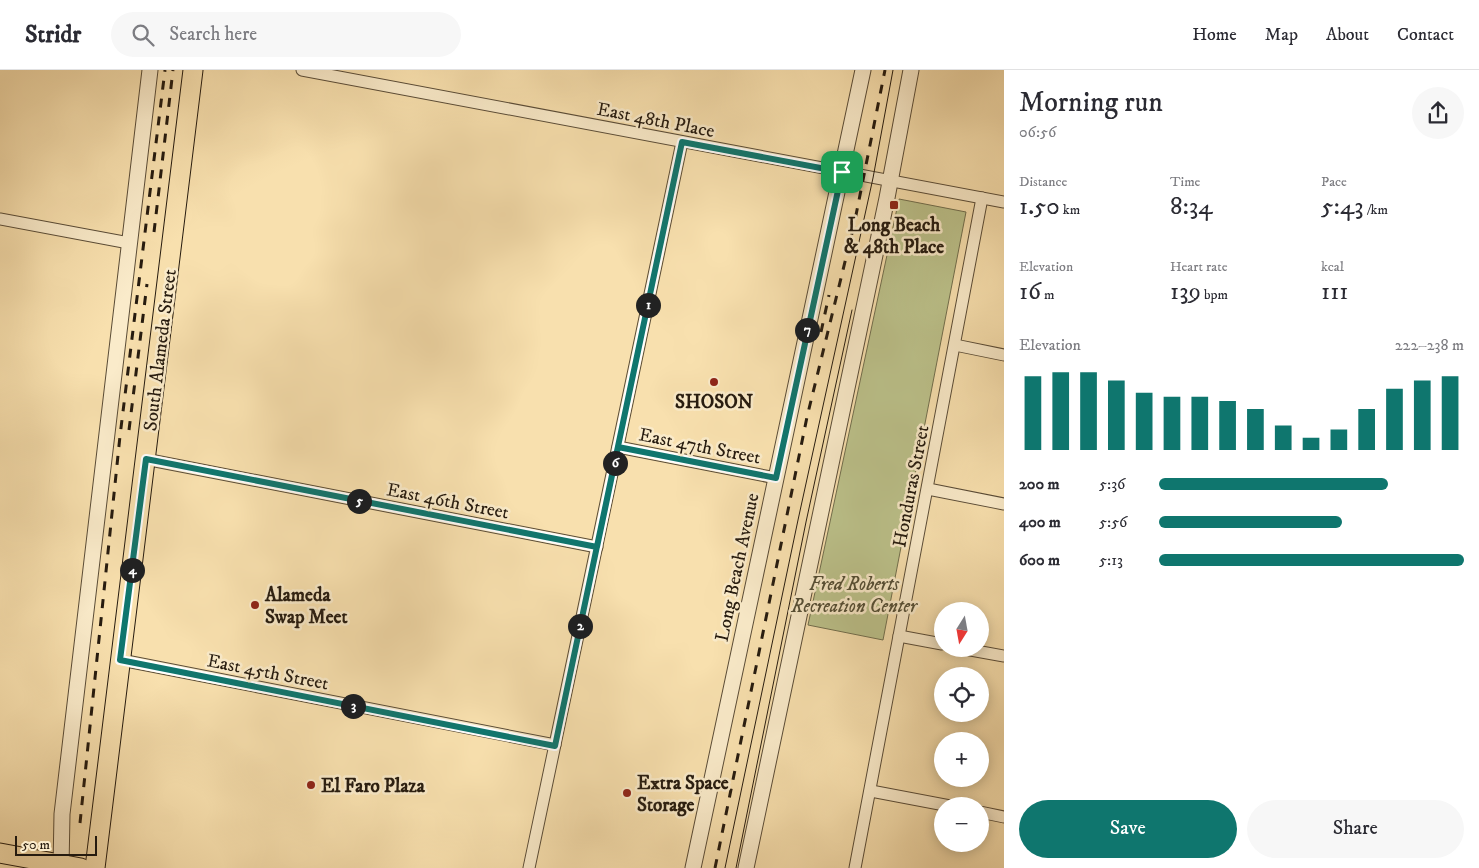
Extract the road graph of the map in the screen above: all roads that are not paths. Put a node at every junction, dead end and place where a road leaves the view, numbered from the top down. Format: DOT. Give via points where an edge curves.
graph roads {
  1 [pos="150,70"];
  2 [pos="193,70"];
  3 [pos="302,70"];
  4 [pos="863,70"];
  5 [pos="911,70"];
  6 [pos="682,142"];
  7 [pos="842,172"];
  8 [pos="890,180"];
  9 [pos="982,198"];
  10 [pos="1004,202"];
  11 [pos="0,219"];
  12 [pos="129,243"];
  13 [pos="955,345"];
  14 [pos="1004,355"];
  15 [pos="618,447"];
  16 [pos="146,459"];
  17 [pos="776,478"];
  18 [pos="928,490"];
  19 [pos="1004,504"];
  20 [pos="597,547"];
  21 [pos="900,636"];
  22 [pos="934,642"];
  23 [pos="989,653"];
  24 [pos="1004,656"];
  25 [pos="120,660"];
  26 [pos="555,746"];
  27 [pos="871,791"];
  28 [pos="934,803"];
  29 [pos="989,814"];
  30 [pos="1004,817"];
  31 [pos="0,853"];
  32 [pos="61,866"];
  33 [pos="81,868"];
  34 [pos="95,868"];
  35 [pos="529,868"];
  36 [pos="693,868"];
  37 [pos="746,868"];
  38 [pos="855,868"];
  1 -- 12 [label="street"];
  2 -- 16 [label="main road, South Alameda Street"];
  3 -- 6 [label="street, East 48th Place"];
  4 -- 7 [label="street, Long Beach Avenue"];
  5 -- 8 [label="street"];
  6 -- 7 [label="street, East 48th Place"];
  6 -- 15 [label="street"];
  7 -- 8 [label="street, East 48th Place"];
  7 -- 17 [label="street, Long Beach Avenue"];
  8 -- 9 [label="street, East 48th Place"];
  8 -- 37 [label="street"];
  9 -- 10 [label="street, East 48th Place"];
  9 -- 13 [label="street, Honduras Street"];
  11 -- 12 [label="street"];
  12 -- 32 [label="street" via="62,814"];
  13 -- 14 [label="street"];
  13 -- 18 [label="street, Honduras Street"];
  15 -- 17 [label="street, East 47th Street"];
  15 -- 20 [label="street"];
  16 -- 20 [label="street, East 46th Street"];
  16 -- 25 [label="main road, South Alameda Street"];
  17 -- 36 [label="street, Long Beach Avenue"];
  18 -- 19 [label="street"];
  18 -- 21 [label="street, Honduras Street"];
  20 -- 26 [label="street"];
  21 -- 22 [label="street"];
  21 -- 27 [label="street, Honduras Street"];
  23 -- 24 [label="street"];
  25 -- 26 [label="street, East 45th Street"];
  25 -- 34 [label="main road, South Alameda Street"];
  26 -- 35 [label="street"];
  27 -- 28 [label="street"];
  27 -- 38 [label="street, Honduras Street"];
  29 -- 30 [label="street"];
  31 -- 32 [label="main road"];
  32 -- 33 [label="main road"];
}
